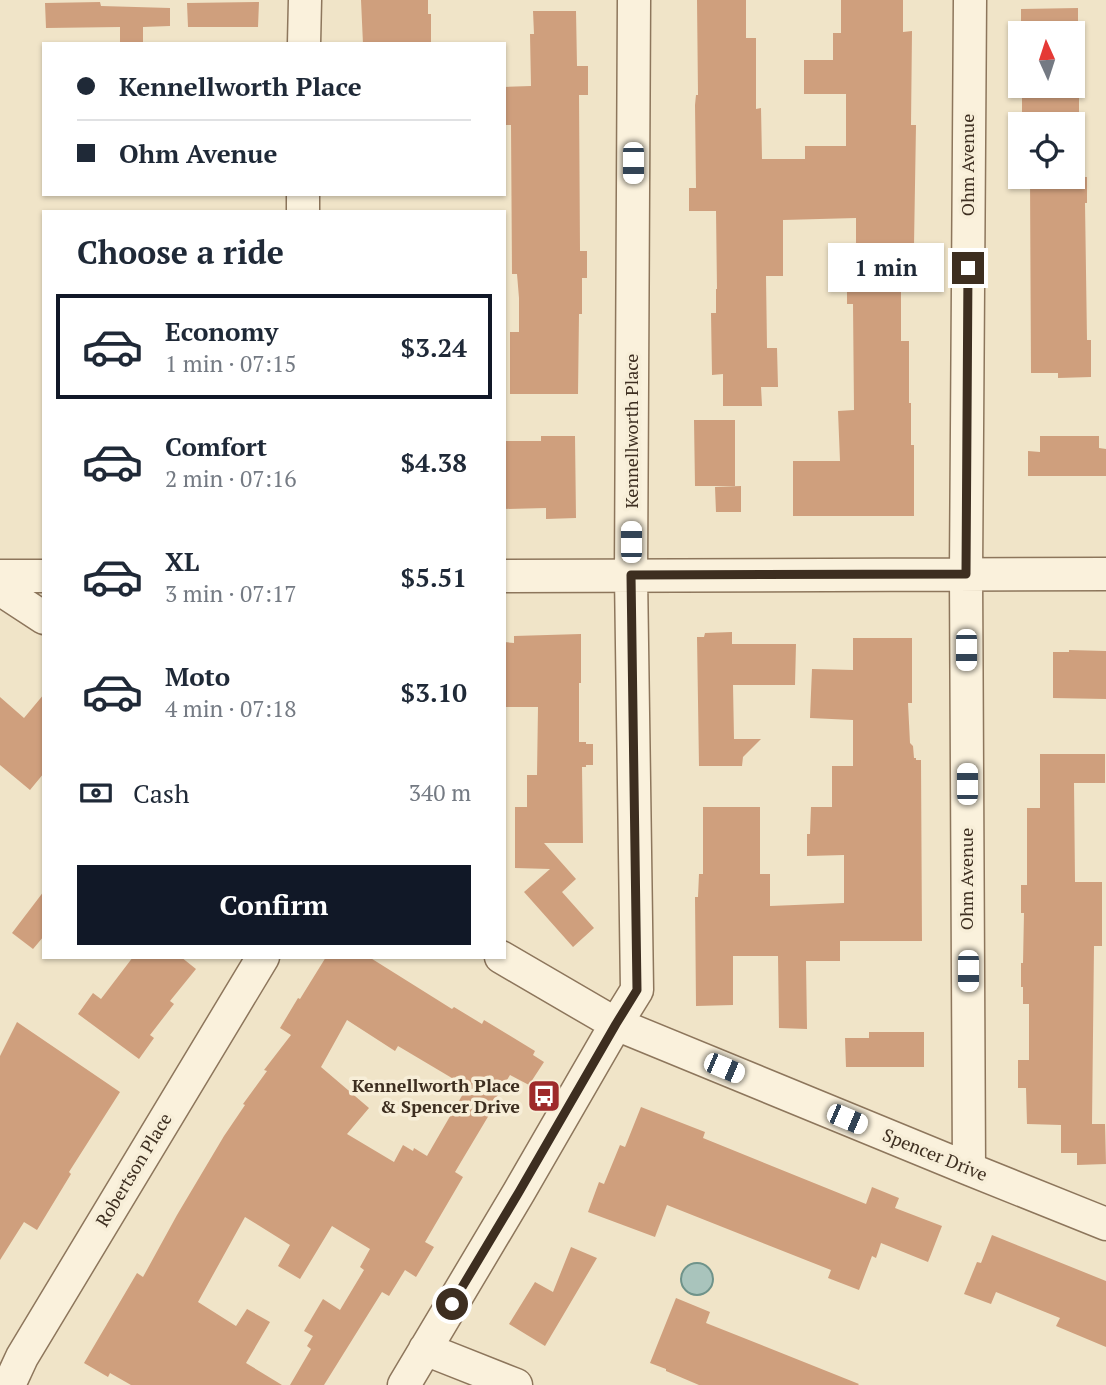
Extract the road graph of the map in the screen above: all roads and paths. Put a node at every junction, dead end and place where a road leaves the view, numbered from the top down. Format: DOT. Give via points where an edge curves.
graph roads {
  1 [pos="305,0"];
  2 [pos="634,0"];
  3 [pos="970,0"];
  4 [pos="304,42"];
  5 [pos="1106,573"];
  6 [pos="966,574"];
  7 [pos="631,575"];
  8 [pos="0,576"];
  9 [pos="42,576"];
  10 [pos="506,576"];
  11 [pos="0,589"];
  12 [pos="42,617"];
  13 [pos="262,959"];
  14 [pos="504,959"];
  15 [pos="616,1024"];
  16 [pos="969,1169"];
  17 [pos="1106,1224"];
  18 [pos="425,1349"];
  19 [pos="9,1385"];
  20 [pos="404,1385"];
  21 [pos="516,1385"];
  1 -- 4 [label="street"];
  2 -- 7 [label="street, Kennellworth Place"];
  3 -- 6 [label="street, Ohm Avenue"];
  5 -- 6 [label="street"];
  6 -- 7 [label="street"];
  6 -- 16 [label="street, Ohm Avenue"];
  7 -- 10 [label="street"];
  7 -- 15 [label="street, Kennellworth Place" via="637,990"];
  8 -- 9 [label="street"];
  11 -- 12 [label="street"];
  13 -- 19 [label="street, Robertson Place"];
  14 -- 15 [label="street, Spencer Drive"];
  15 -- 16 [label="street, Spencer Drive"];
  15 -- 18 [label="street, Kennellworth Place"];
  16 -- 17 [label="street, Spencer Drive"];
  18 -- 20 [label="street, Kennellworth Place"];
  18 -- 21 [label="street"];
}
